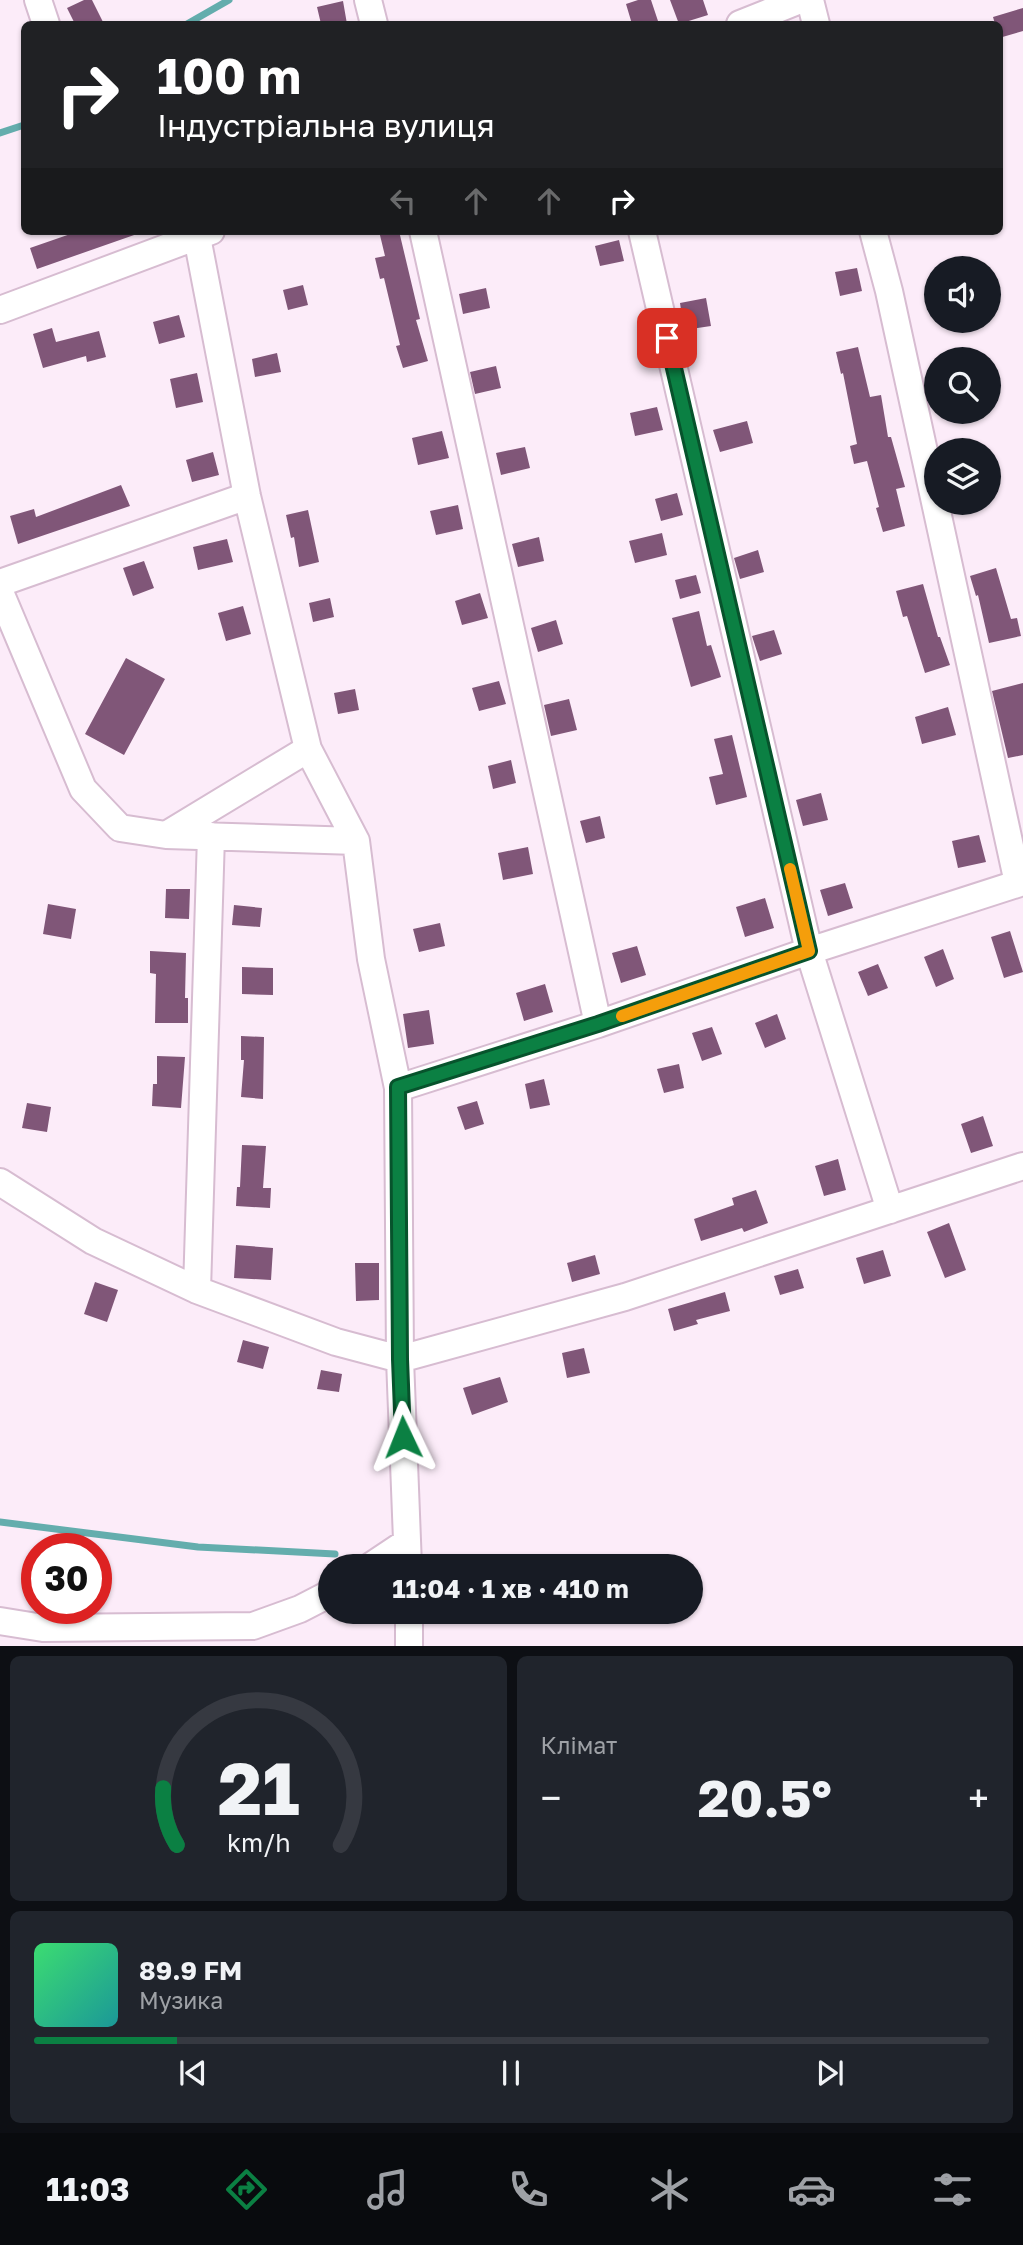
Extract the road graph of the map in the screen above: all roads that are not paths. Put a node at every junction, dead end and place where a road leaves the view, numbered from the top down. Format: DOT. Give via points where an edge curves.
graph roads {
  1 [pos="38,0"];
  2 [pos="368,0"];
  3 [pos="800,0"];
  4 [pos="810,0"];
  5 [pos="753,13"];
  6 [pos="45,21"];
  7 [pos="373,21"];
  8 [pos="815,21"];
  9 [pos="201,235"];
  10 [pos="204,235"];
  11 [pos="424,235"];
  12 [pos="643,235"];
  13 [pos="874,235"];
  14 [pos="0,310"];
  15 [pos="247,496"];
  16 [pos="0,583"];
  17 [pos="0,592"];
  18 [pos="308,749"];
  19 [pos="166,835"];
  20 [pos="211,836"];
  21 [pos="356,841"];
  22 [pos="1020,882"];
  23 [pos="809,951"];
  24 [pos="598,1024"];
  25 [pos="398,1087"];
  26 [pos="1023,1166"];
  27 [pos="0,1182"];
  28 [pos="890,1210"];
  29 [pos="197,1290"];
  30 [pos="400,1359"];
  31 [pos="407,1554"];
  32 [pos="318,1600"];
  33 [pos="0,1621"];
  34 [pos="409,1624"];
  35 [pos="409,1646"];
  1 -- 6 [label="street"];
  2 -- 7 [label="street"];
  3 -- 5 [label="street"];
  4 -- 8 [label="street"];
  9 -- 14 [label="street"];
  10 -- 15 [label="street"];
  11 -- 24 [label="street"];
  12 -- 23 [label="street"];
  13 -- 22 [label="street"];
  15 -- 16 [label="street"];
  15 -- 18 [label="street"];
  17 -- 19 [label="street" via="83,789 120,828"];
  18 -- 19 [label="street"];
  18 -- 21 [label="street"];
  19 -- 20 [label="street"];
  20 -- 21 [label="street"];
  20 -- 29 [label="street"];
  21 -- 25 [label="street" via="372,959"];
  22 -- 23 [label="street"];
  23 -- 24 [label="street"];
  23 -- 28 [label="street"];
  24 -- 25 [label="street"];
  25 -- 30 [label="street"];
  26 -- 28 [label="street"];
  27 -- 29 [label="street" via="93,1241"];
  28 -- 30 [label="street" via="625,1297"];
  29 -- 30 [label="street" via="336,1342"];
  30 -- 31 [label="street"];
  32 -- 33 [label="street" via="253,1626 43,1628"];
  34 -- 35 [label="street"];
}
